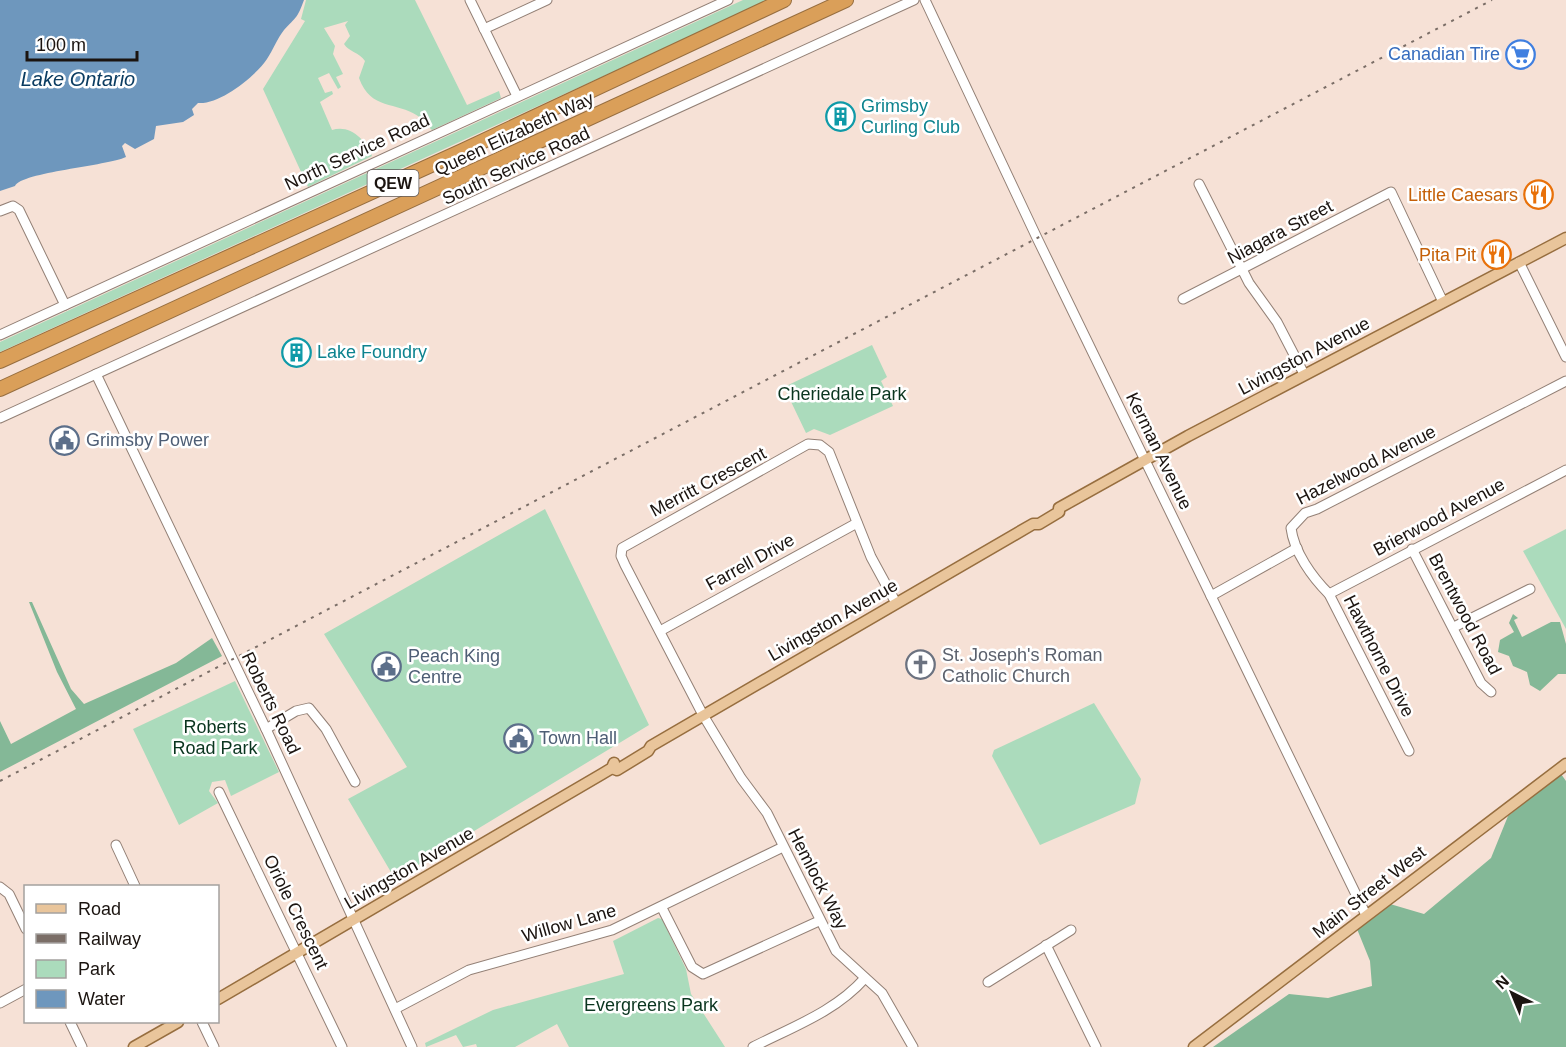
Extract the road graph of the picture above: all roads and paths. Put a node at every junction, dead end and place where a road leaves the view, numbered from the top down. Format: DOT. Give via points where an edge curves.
graph roads {
  1 [pos="470,0"];
  2 [pos="547,0"];
  3 [pos="728,0"];
  4 [pos="784,0"];
  5 [pos="846,0"];
  6 [pos="914,0"];
  7 [pos="925,0"];
  8 [pos="484,29"];
  9 [pos="518,96"];
  10 [pos="1199,184"];
  11 [pos="0,211"];
  12 [pos="1566,238"];
  13 [pos="1519,262"];
  14 [pos="1243,270"];
  15 [pos="1183,299"];
  16 [pos="1443,302"];
  17 [pos="65,305"];
  18 [pos="0,335"];
  19 [pos="1566,357"];
  20 [pos="0,361"];
  21 [pos="96,374"];
  22 [pos="1304,374"];
  23 [pos="1566,381"];
  24 [pos="0,389"];
  25 [pos="0,418"];
  26 [pos="1145,459"];
  27 [pos="1566,470"];
  28 [pos="857,523"];
  29 [pos="1297,548"];
  30 [pos="1412,549"];
  31 [pos="1530,589"];
  32 [pos="1329,594"];
  33 [pos="1212,596"];
  34 [pos="896,603"];
  35 [pos="1454,627"];
  36 [pos="660,631"];
  37 [pos="1491,692"];
  38 [pos="703,715"];
  39 [pos="266,729"];
  40 [pos="1409,751"];
  41 [pos="1566,764"];
  42 [pos="355,783"];
  43 [pos="219,792"];
  44 [pos="116,845"];
  45 [pos="783,847"];
  46 [pos="135,885"];
  47 [pos="0,887"];
  48 [pos="662,908"];
  49 [pos="1366,915"];
  50 [pos="353,919"];
  51 [pos="819,921"];
  52 [pos="24,925"];
  53 [pos="1071,930"];
  54 [pos="1046,945"];
  55 [pos="296,952"];
  56 [pos="865,978"];
  57 [pos="988,982"];
  58 [pos="24,990"];
  59 [pos="219,998"];
  60 [pos="0,1003"];
  61 [pos="394,1009"];
  62 [pos="70,1023"];
  63 [pos="176,1023"];
  64 [pos="202,1023"];
  65 [pos="82,1047"];
  66 [pos="134,1047"];
  67 [pos="214,1047"];
  68 [pos="342,1047"];
  69 [pos="412,1047"];
  70 [pos="753,1047"];
  71 [pos="913,1047"];
  72 [pos="1096,1047"];
  73 [pos="1194,1047"];
  1 -- 8 [label="street"];
  2 -- 8 [label="street"];
  3 -- 9 [label="street, North Service Road"];
  4 -- 20 [label="highway, Queen Elizabeth Way / QEW"];
  5 -- 24 [label="highway, Queen Elizabeth Way / QEW"];
  6 -- 21 [label="street, South Service Road"];
  7 -- 26 [label="street, Kerman Avenue"];
  8 -- 9 [label="street"];
  9 -- 17 [label="street, North Service Road"];
  10 -- 14 [label="street"];
  11 -- 17 [label="street" via="13,206 19,210"];
  12 -- 13 [label="main road, Livingston Avenue"];
  13 -- 16 [label="main road, Livingston Avenue"];
  13 -- 19 [label="street"];
  14 -- 15 [label="street, Niagara Street"];
  14 -- 16 [label="street, Niagara Street" via="1390,192"];
  14 -- 22 [label="street" via="1277,322"];
  16 -- 22 [label="main road, Livingston Avenue"];
  17 -- 18 [label="street, North Service Road"];
  21 -- 25 [label="street, South Service Road"];
  21 -- 39 [label="street, Roberts Road"];
  22 -- 26 [label="main road, Livingston Avenue"];
  23 -- 29 [label="street, Hazelwood Avenue" via="1305,513 1291,528"];
  26 -- 33 [label="street, Kerman Avenue"];
  26 -- 34 [label="main road, Livingston Avenue" via="1059,508 1059,512 1039,524"];
  27 -- 30 [label="street, Brierwood Avenue"];
  28 -- 34 [label="street, Merritt Crescent"];
  28 -- 36 [label="street, Farrell Drive"];
  28 -- 36 [label="street, Merritt Crescent" via="829,452 820,445 808,444 622,548 621,556"];
  29 -- 32 [label="street, Hawthorne Drive" via="1316,581"];
  29 -- 33 [label="street"];
  30 -- 32 [label="street, Brierwood Avenue"];
  30 -- 35 [label="street, Brentwood Road"];
  31 -- 35 [label="street"];
  32 -- 40 [label="street, Hawthorne Drive"];
  33 -- 49 [label="street, Kerman Avenue"];
  34 -- 38 [label="main road, Livingston Avenue"];
  35 -- 37 [label="street, Brentwood Road" via="1481,683"];
  36 -- 38 [label="street, Merritt Crescent"];
  38 -- 45 [label="street, Hemlock Way" via="767,813"];
  38 -- 50 [label="main road, Livingston Avenue" via="617,770 612,768"];
  39 -- 42 [label="street" via="296,711 309,708 326,729"];
  39 -- 50 [label="street, Roberts Road"];
  41 -- 49 [label="main road, Main Street West"];
  43 -- 55 [label="street, Oriole Crescent"];
  44 -- 46 [label="street"];
  45 -- 48 [label="street, Willow Lane"];
  45 -- 51 [label="street, Hemlock Way"];
  47 -- 52 [label="street" via="9,894"];
  48 -- 51 [label="street" via="692,966 703,974"];
  48 -- 61 [label="street, Willow Lane" via="599,934 469,970"];
  49 -- 73 [label="main road, Main Street West"];
  50 -- 55 [label="main road, Livingston Avenue"];
  50 -- 61 [label="street, Roberts Road"];
  51 -- 56 [label="street, Hemlock Way" via="836,951"];
  53 -- 54 [label="street"];
  54 -- 57 [label="street"];
  54 -- 72 [label="street"];
  55 -- 59 [label="main road, Livingston Avenue"];
  55 -- 68 [label="street, Oriole Crescent"];
  56 -- 70 [label="street" via="841,1001"];
  56 -- 71 [label="street, Hemlock Way" via="882,993"];
  58 -- 60 [label="street"];
  61 -- 69 [label="street, Roberts Road"];
  62 -- 65 [label="street"];
  63 -- 66 [label="main road"];
  64 -- 67 [label="street"];
}
